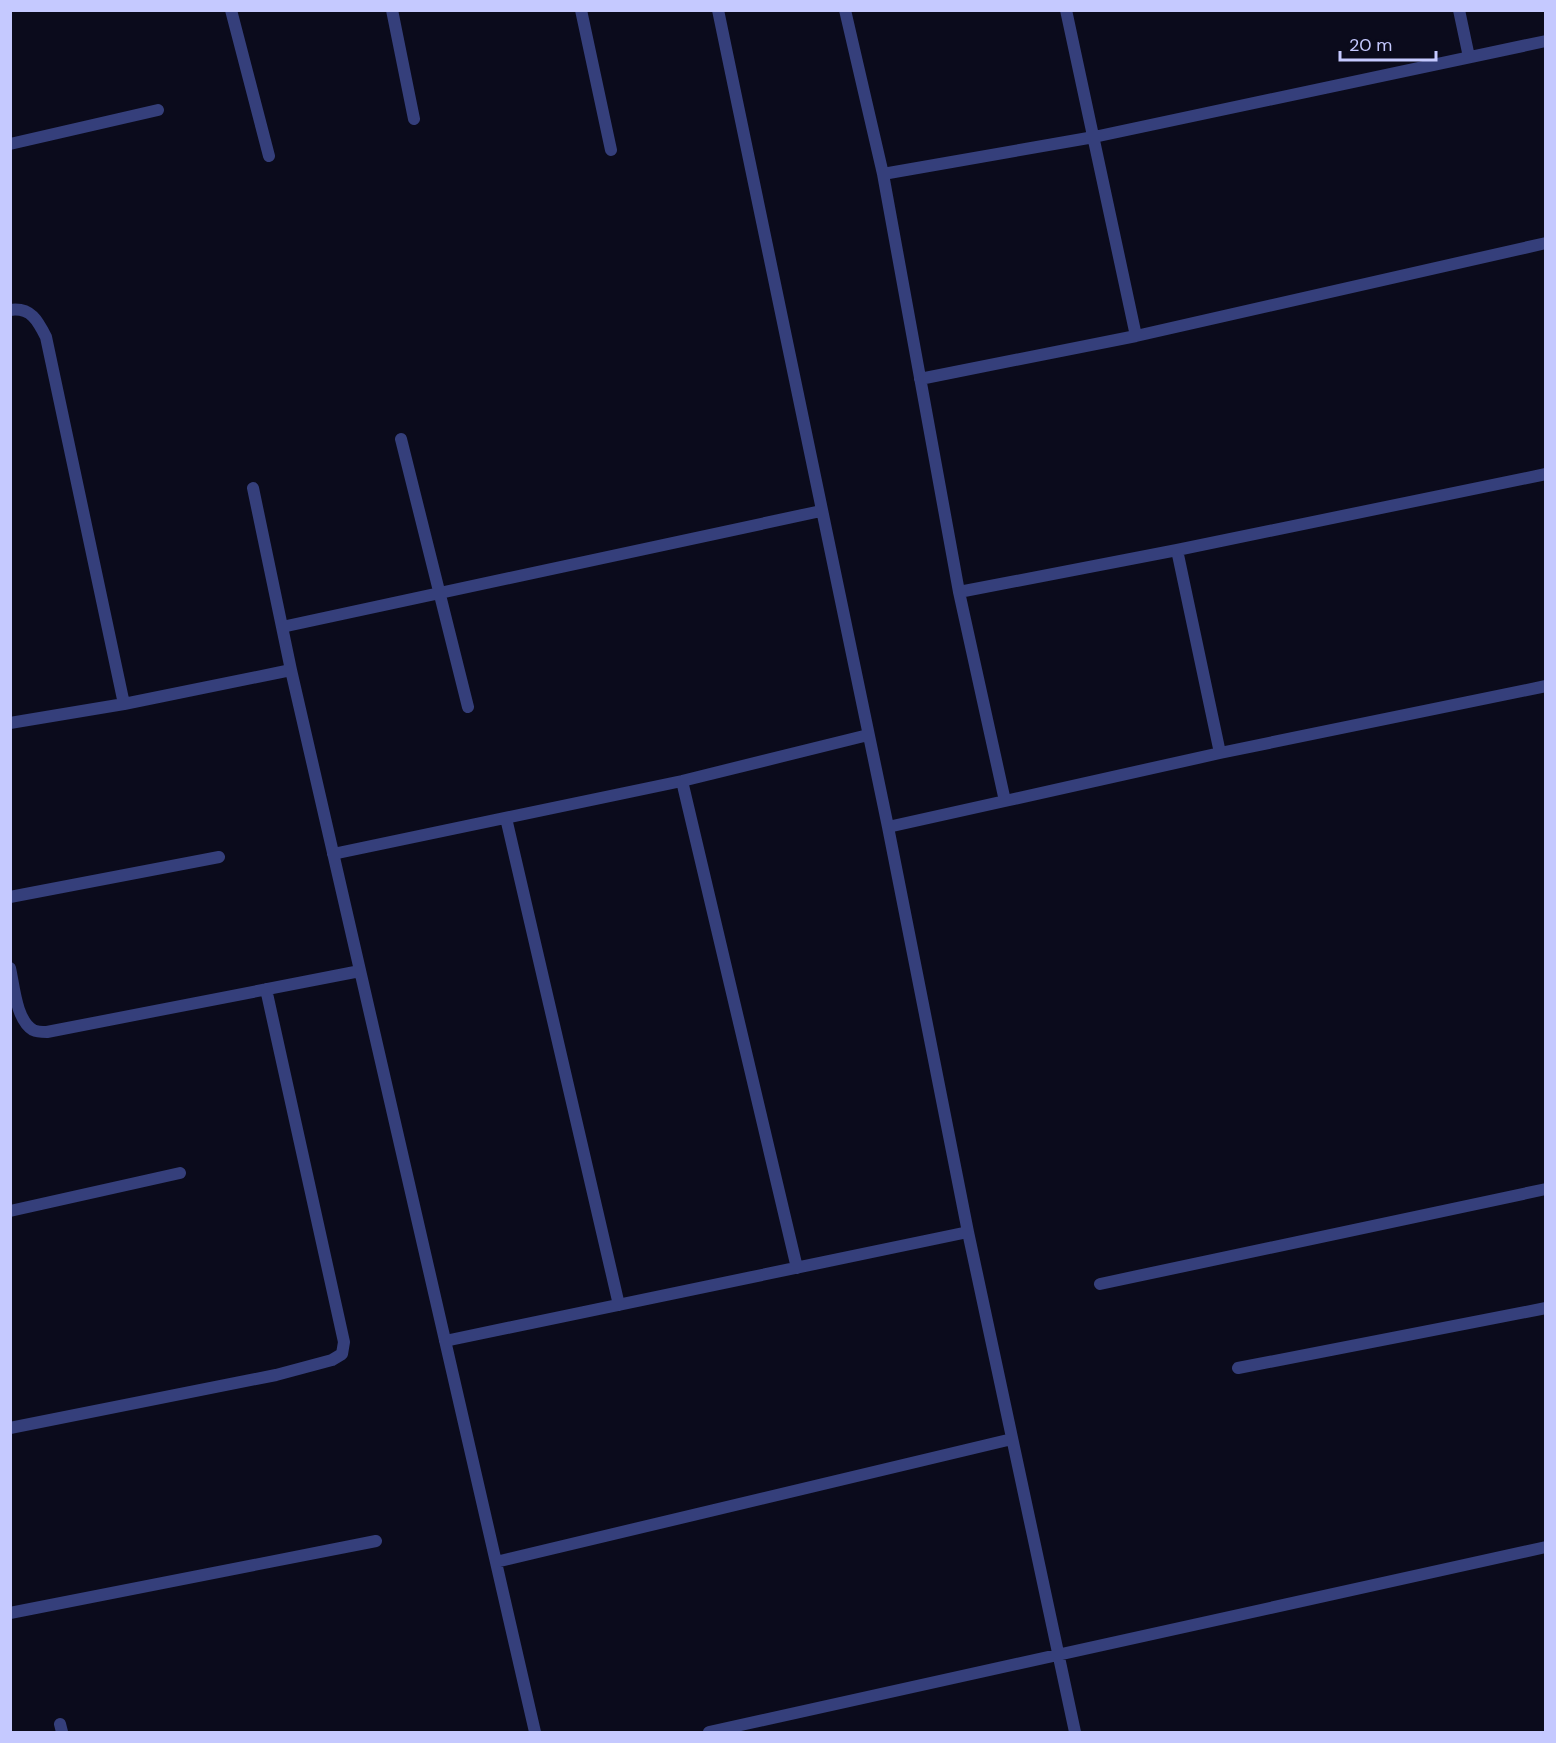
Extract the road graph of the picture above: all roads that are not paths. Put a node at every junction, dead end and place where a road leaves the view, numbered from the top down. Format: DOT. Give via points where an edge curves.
graph roads {
  1 [pos="231,10"];
  2 [pos="392,10"];
  3 [pos="581,10"];
  4 [pos="718,10"];
  5 [pos="846,10"];
  6 [pos="1066,10"];
  7 [pos="1459,10"];
  8 [pos="1545,41"];
  9 [pos="1469,57"];
  10 [pos="158,110"];
  11 [pos="414,120"];
  12 [pos="1094,136"];
  13 [pos="10,144"];
  14 [pos="611,150"];
  15 [pos="269,156"];
  16 [pos="883,174"];
  17 [pos="1545,243"];
  18 [pos="10,310"];
  19 [pos="1136,336"];
  20 [pos="920,379"];
  21 [pos="401,439"];
  22 [pos="1545,474"];
  23 [pos="253,488"];
  24 [pos="822,512"];
  25 [pos="1178,550"];
  26 [pos="958,592"];
  27 [pos="440,593"];
  28 [pos="282,627"];
  29 [pos="291,670"];
  30 [pos="1545,686"];
  31 [pos="124,704"];
  32 [pos="468,707"];
  33 [pos="10,723"];
  34 [pos="868,735"];
  35 [pos="1220,753"];
  36 [pos="682,781"];
  37 [pos="1005,801"];
  38 [pos="506,818"];
  39 [pos="888,826"];
  40 [pos="333,854"];
  41 [pos="219,857"];
  42 [pos="10,897"];
  43 [pos="10,968"];
  44 [pos="360,971"];
  45 [pos="266,989"];
  46 [pos="180,1173"];
  47 [pos="1545,1189"];
  48 [pos="10,1210"];
  49 [pos="968,1232"];
  50 [pos="797,1268"];
  51 [pos="1100,1284"];
  52 [pos="618,1305"];
  53 [pos="1545,1308"];
  54 [pos="445,1341"];
  55 [pos="1238,1368"];
  56 [pos="10,1428"];
  57 [pos="1012,1439"];
  58 [pos="376,1541"];
  59 [pos="1545,1547"];
  60 [pos="496,1562"];
  61 [pos="10,1613"];
  62 [pos="1058,1655"];
  63 [pos="535,1732"];
  64 [pos="709,1732"];
  65 [pos="1075,1732"];
  1 -- 15 [label="street"];
  2 -- 11 [label="street"];
  3 -- 14 [label="street"];
  4 -- 24 [label="street"];
  5 -- 16 [label="street"];
  6 -- 12 [label="street"];
  7 -- 9 [label="street"];
  8 -- 9 [label="street"];
  9 -- 12 [label="street"];
  10 -- 13 [label="street"];
  12 -- 16 [label="street"];
  12 -- 19 [label="street"];
  16 -- 20 [label="street"];
  17 -- 19 [label="street"];
  18 -- 31 [label="street" via="30,312 46,337"];
  19 -- 20 [label="street"];
  20 -- 26 [label="street"];
  21 -- 27 [label="street"];
  22 -- 25 [label="street"];
  23 -- 28 [label="street"];
  24 -- 27 [label="street"];
  24 -- 34 [label="street"];
  25 -- 26 [label="street"];
  25 -- 35 [label="street"];
  26 -- 37 [label="street"];
  27 -- 28 [label="street"];
  27 -- 32 [label="street"];
  28 -- 29 [label="street"];
  29 -- 31 [label="street"];
  29 -- 40 [label="street"];
  30 -- 35 [label="street"];
  31 -- 33 [label="street"];
  34 -- 36 [label="street"];
  34 -- 39 [label="street"];
  35 -- 37 [label="street"];
  36 -- 38 [label="street"];
  36 -- 50 [label="street"];
  37 -- 39 [label="street"];
  38 -- 40 [label="street"];
  38 -- 52 [label="street"];
  39 -- 49 [label="street"];
  40 -- 44 [label="street"];
  41 -- 42 [label="street"];
  43 -- 45 [label="street" via="18,1010 33,1030 47,1032"];
  44 -- 45 [label="street"];
  44 -- 54 [label="street"];
  45 -- 56 [label="street" via="344,1342 342,1354 276,1375"];
  46 -- 48 [label="street"];
  47 -- 51 [label="street"];
  49 -- 50 [label="street"];
  49 -- 57 [label="street"];
  50 -- 52 [label="street"];
  52 -- 54 [label="street"];
  53 -- 55 [label="street"];
  54 -- 60 [label="street"];
  57 -- 60 [label="street"];
  57 -- 62 [label="street"];
  58 -- 61 [label="street"];
  59 -- 62 [label="street"];
  60 -- 63 [label="street"];
  62 -- 64 [label="street"];
  62 -- 65 [label="street"];
}
